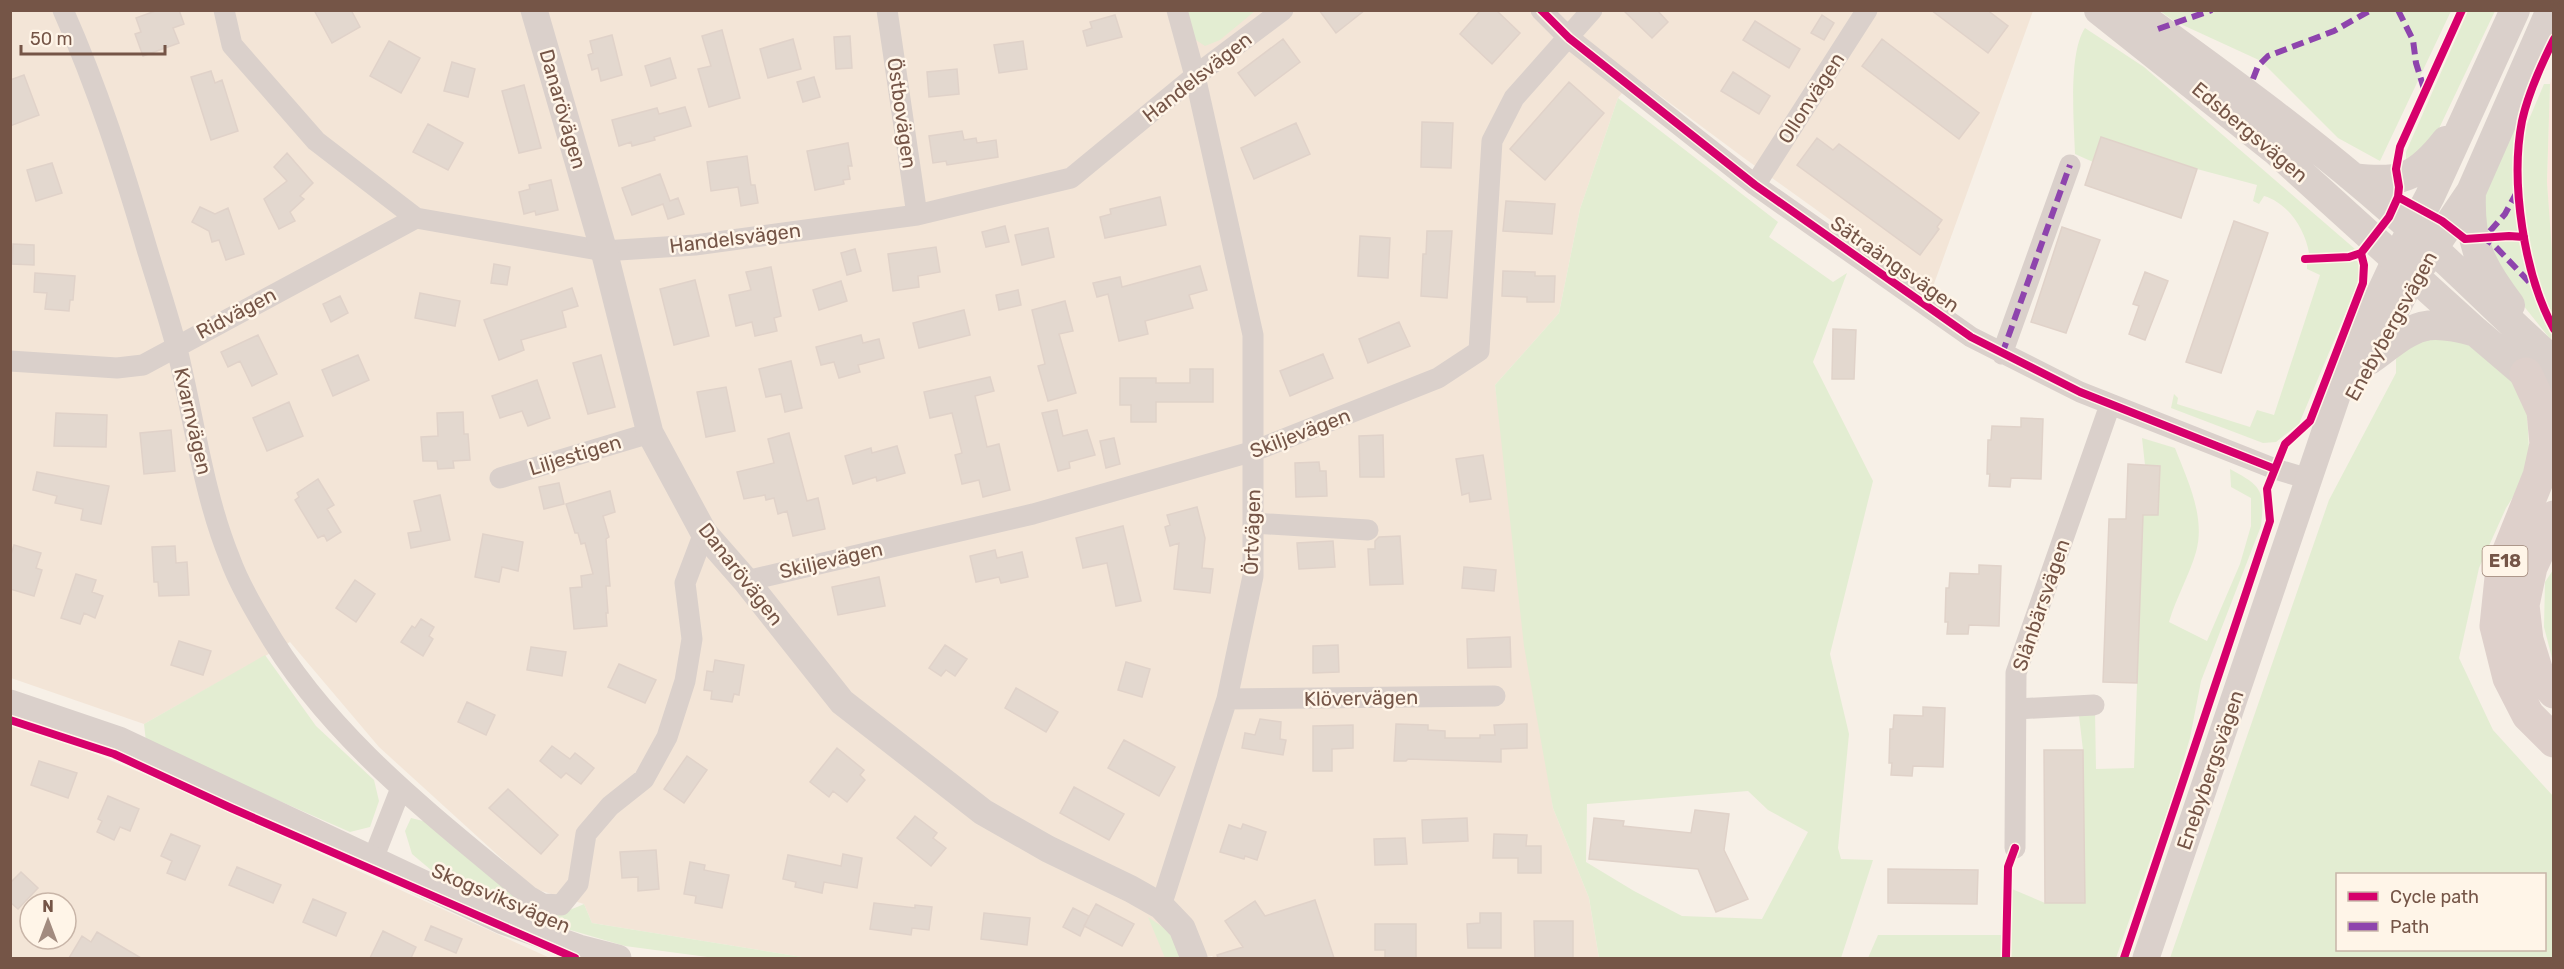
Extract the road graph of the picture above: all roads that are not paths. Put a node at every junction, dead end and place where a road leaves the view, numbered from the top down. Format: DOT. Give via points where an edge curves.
graph roads {
  1 [pos="63,10"];
  2 [pos="224,10"];
  3 [pos="534,10"];
  4 [pos="887,10"];
  5 [pos="1177,10"];
  6 [pos="1283,10"];
  7 [pos="1541,10"];
  8 [pos="1592,10"];
  9 [pos="1867,10"];
  10 [pos="2099,10"];
  11 [pos="2132,10"];
  12 [pos="2512,17"];
  13 [pos="2546,24"];
  14 [pos="1569,38"];
  15 [pos="1195,76"];
  16 [pos="2470,109"];
  17 [pos="2070,165"];
  18 [pos="2354,178"];
  19 [pos="1755,185"];
  20 [pos="2472,192"];
  21 [pos="917,214"];
  22 [pos="416,218"];
  23 [pos="2423,239"];
  24 [pos="604,251"];
  25 [pos="2405,267"];
  26 [pos="2476,332"];
  27 [pos="176,346"];
  28 [pos="2002,354"];
  29 [pos="2372,358"];
  30 [pos="10,361"];
  31 [pos="2544,365"];
  32 [pos="2553,398"];
  33 [pos="2110,405"];
  34 [pos="650,433"];
  35 [pos="1254,451"];
  36 [pos="2553,472"];
  37 [pos="500,478"];
  38 [pos="2309,480"];
  39 [pos="2538,517"];
  40 [pos="1253,523"];
  41 [pos="1368,530"];
  42 [pos="704,534"];
  43 [pos="2553,537"];
  44 [pos="2531,567"];
  45 [pos="746,581"];
  46 [pos="2553,692"];
  47 [pos="1495,696"];
  48 [pos="1227,699"];
  49 [pos="10,703"];
  50 [pos="2094,705"];
  51 [pos="2016,709"];
  52 [pos="2553,741"];
  53 [pos="400,788"];
  54 [pos="2015,848"];
  55 [pos="373,859"];
  56 [pos="1161,906"];
  57 [pos="578,953"];
  58 [pos="618,958"];
  59 [pos="1194,958"];
  60 [pos="2146,958"];
  1 -- 27 [label="street, Kvarnvägen" via="92,75 116,144"];
  2 -- 22 [label="street, Handelsvägen" via="232,45 316,141"];
  3 -- 24 [label="street, Danarövägen"];
  4 -- 21 [label="street, Östbovägen"];
  5 -- 15 [label="street, Örtvägen"];
  6 -- 15 [label="street, Handelsvägen"];
  7 -- 14 [label="street, Sätraängsvägen"];
  8 -- 14 [label="street, Skiljevägen"];
  9 -- 19 [label="street, Ollonvägen"];
  10 -- 25 [label="main road, Edsbergsvägen" via="2275,150"];
  11 -- 18 [label="main road, Edsbergsvägen"];
  12 -- 13 [label="main road"];
  12 -- 16 [label="main road, Enebybergsvägen"];
  13 -- 20 [label="main road, Enebybergsvägen"];
  14 -- 19 [label="street, Sätraängsvägen"];
  14 -- 35 [label="street, Skiljevägen" via="1514,98 1491,141 1479,351 1438,378"];
  15 -- 21 [label="street, Handelsvägen" via="1071,178"];
  15 -- 35 [label="street, Örtvägen" via="1253,335"];
  16 -- 18 [label="main road" via="2431,160 2415,173 2389,181"];
  16 -- 23 [label="main road, Enebybergsvägen"];
  17 -- 28 [label="street"];
  18 -- 23 [label="main road, Edsbergsvägen"];
  19 -- 28 [label="street, Sätraängsvägen" via="1886,279"];
  20 -- 23 [label="main road, Enebybergsvägen"];
  20 -- 31 [label="main road" via="2470,224 2476,252"];
  21 -- 24 [label="street, Handelsvägen" via="695,245"];
  22 -- 24 [label="street, Handelsvägen"];
  22 -- 27 [label="street, Ridvägen"];
  23 -- 25 [label="main road, Enebybergsvägen"];
  23 -- 31 [label="main road, Edsbergsvägen"];
  24 -- 34 [label="street, Danarövägen"];
  25 -- 26 [label="main road, Edsbergsvägen"];
  25 -- 29 [label="street, Enebybergsvägen"];
  25 -- 38 [label="street, Enebybergsvägen" via="2368,318"];
  26 -- 29 [label="main road" via="2432,323 2401,336"];
  26 -- 31 [label="main road, Edsbergsvägen"];
  27 -- 30 [label="street, Ridvägen" via="143,365 120,368"];
  27 -- 53 [label="street, Kvarnvägen" via="210,495 230,560 263,625 295,672 340,727"];
  28 -- 33 [label="street, Sätraängsvägen"];
  29 -- 38 [label="street, Enebybergsvägen"];
  31 -- 32 [label="main road"];
  31 -- 39 [label="highway, E18" via="2546,444 2539,476"];
  33 -- 38 [label="street, Sätraängsvägen"];
  33 -- 51 [label="street, Slånbärsvägen" via="2016,674"];
  34 -- 37 [label="street, Liljestigen"];
  34 -- 42 [label="street, Danarövägen"];
  35 -- 40 [label="street, Örtvägen"];
  35 -- 45 [label="street, Skiljevägen" via="1033,514"];
  36 -- 39 [label="highway, E18"];
  38 -- 60 [label="street, Enebybergsvägen"];
  39 -- 44 [label="highway, E18"];
  39 -- 52 [label="highway, E18" via="2502,568 2496,627 2509,678 2528,715"];
  40 -- 41 [label="street"];
  40 -- 48 [label="street, Örtvägen" via="1253,576"];
  42 -- 45 [label="street, Danarövägen"];
  42 -- 53 [label="street, Kvarnvägen" via="685,583 692,639 685,681 667,737 644,779 610,806 586,834 578,884 561,906 543,904 529,896"];
  43 -- 44 [label="highway, E18"];
  44 -- 46 [label="highway, E18" via="2523,605 2527,640 2537,672"];
  45 -- 56 [label="street, Danarövägen" via="842,702 931,773 982,812"];
  47 -- 48 [label="street, Klövervägen"];
  48 -- 56 [label="street, Örtvägen"];
  49 -- 55 [label="street, Skogsviksvägen" via="119,740"];
  50 -- 51 [label="street"];
  51 -- 54 [label="street, Slånbärsvägen"];
  53 -- 55 [label="street"];
  55 -- 57 [label="street, Skogsviksvägen"];
  56 -- 59 [label="street, Danarövägen" via="1182,928"];
  57 -- 58 [label="street, Skogsviksvägen"];
}
